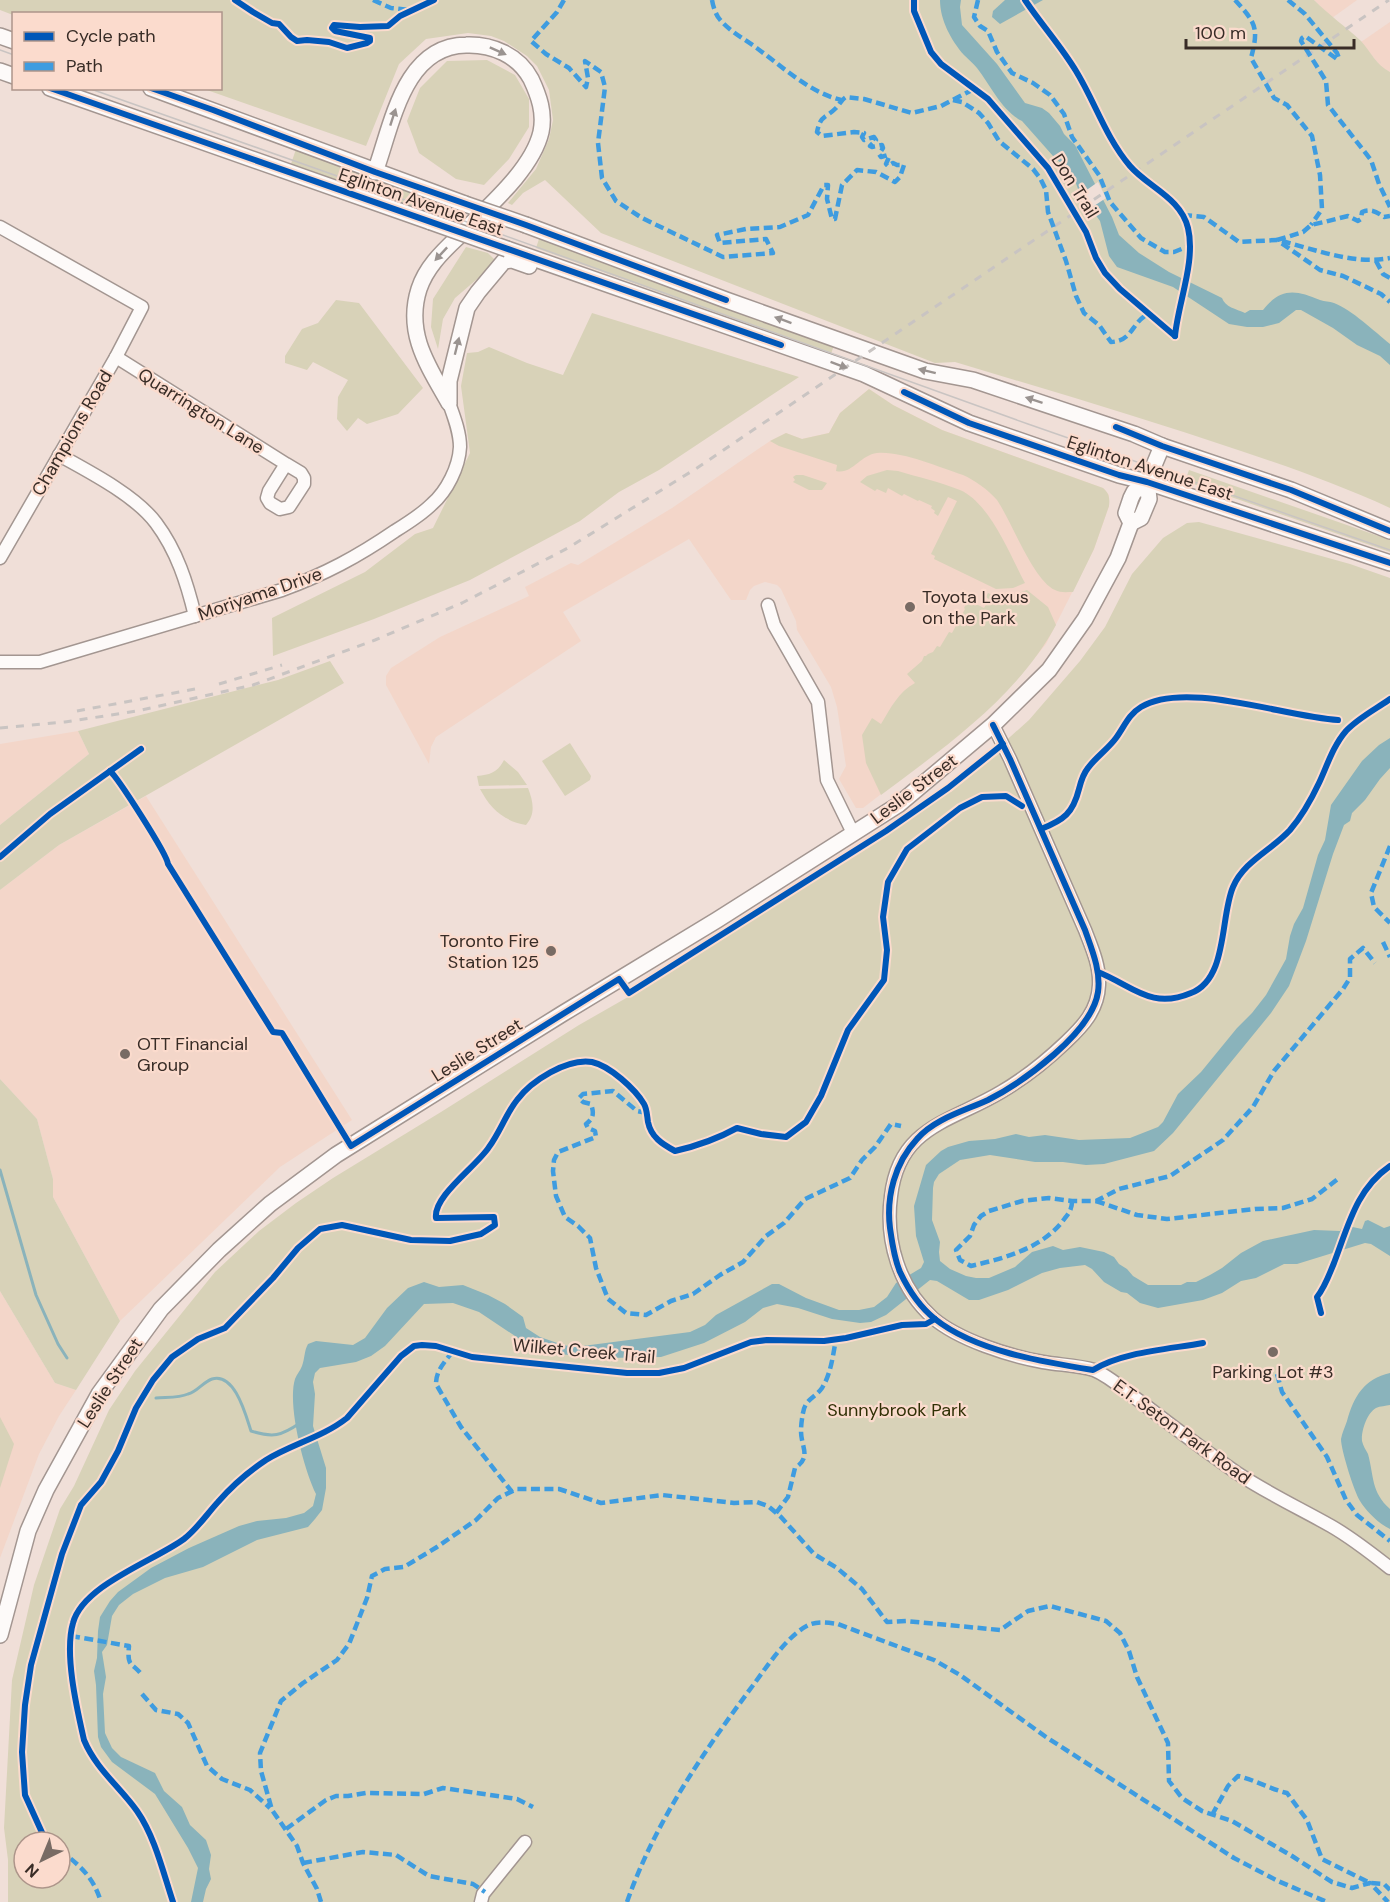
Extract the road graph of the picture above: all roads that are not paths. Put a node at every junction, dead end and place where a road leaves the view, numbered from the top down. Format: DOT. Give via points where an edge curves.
graph roads {
  1 [pos="56,90"];
  2 [pos="157,90"];
  3 [pos="375,172"];
  4 [pos="0,227"];
  5 [pos="648,298"];
  6 [pos="116,357"];
  7 [pos="449,403"];
  8 [pos="1162,446"];
  9 [pos="59,455"];
  10 [pos="286,464"];
  11 [pos="1147,482"];
  12 [pos="1390,531"];
  13 [pos="0,558"];
  14 [pos="1390,563"];
  15 [pos="768,605"];
  16 [pos="195,616"];
  17 [pos="0,662"];
  18 [pos="993,725"];
  19 [pos="853,833"];
  20 [pos="1390,1568"];
  21 [pos="0,1635"];
  22 [pos="525,1842"];
  23 [pos="481,1902"];
  1 -- 5 [label="main road, Eglinton Avenue East, bridge"];
  2 -- 3 [label="main road, Eglinton Avenue East"];
  3 -- 7 [label="main road, one-way" via="397,104 408,80 427,58 441,50 481,45 509,57 528,75 541,103 541,132 536,145 520,172 427,270 415,303 419,346"];
  8 -- 3 [label="main road, Eglinton Avenue East, one-way, bridge" via="973,380 925,371"];
  4 -- 6 [label="street, Champions Road" via="142,307"];
  7 -- 5 [label="main road, one-way" via="448,381 467,308 504,261"];
  5 -- 11 [label="main road, Eglinton Avenue East, one-way" via="864,374 969,423"];
  6 -- 9 [label="street, Champions Road"];
  6 -- 10 [label="street, Quarrington Lane"];
  7 -- 16 [label="street, Moriyama Drive" via="458,426 460,446 450,478 434,503 354,558 313,578"];
  8 -- 11 [label="main road, Leslie Street"];
  8 -- 12 [label="main road, Eglinton Avenue East" via="1291,490"];
  9 -- 13 [label="street, Champions Road"];
  9 -- 16 [label="street" via="132,499 156,522 177,556"];
  11 -- 14 [label="main road, Eglinton Avenue East"];
  11 -- 18 [label="main road, Leslie Street" via="1149,499 1141,518 1131,523 1118,558 1085,619 1049,670"];
  15 -- 19 [label="street" via="774,625 818,702 827,780"];
  16 -- 17 [label="street, Moriyama Drive" via="40,662"];
  18 -- 19 [label="main road, Leslie Street" via="898,805"];
  18 -- 20 [label="street, E.T. Seton Park Road" via="1085,930 1098,972 1098,991 1087,1020 1047,1060 1003,1091 929,1128 908,1150 896,1173 889,1221 903,1278 935,1319 963,1336 1039,1362 1093,1370 1106,1377 1240,1475 1347,1535"];
  19 -- 21 [label="main road, Leslie Street" via="336,1155 270,1204 219,1250 161,1309 99,1394 28,1531"];
  22 -- 23 [label="street" via="483,1894"];
}
